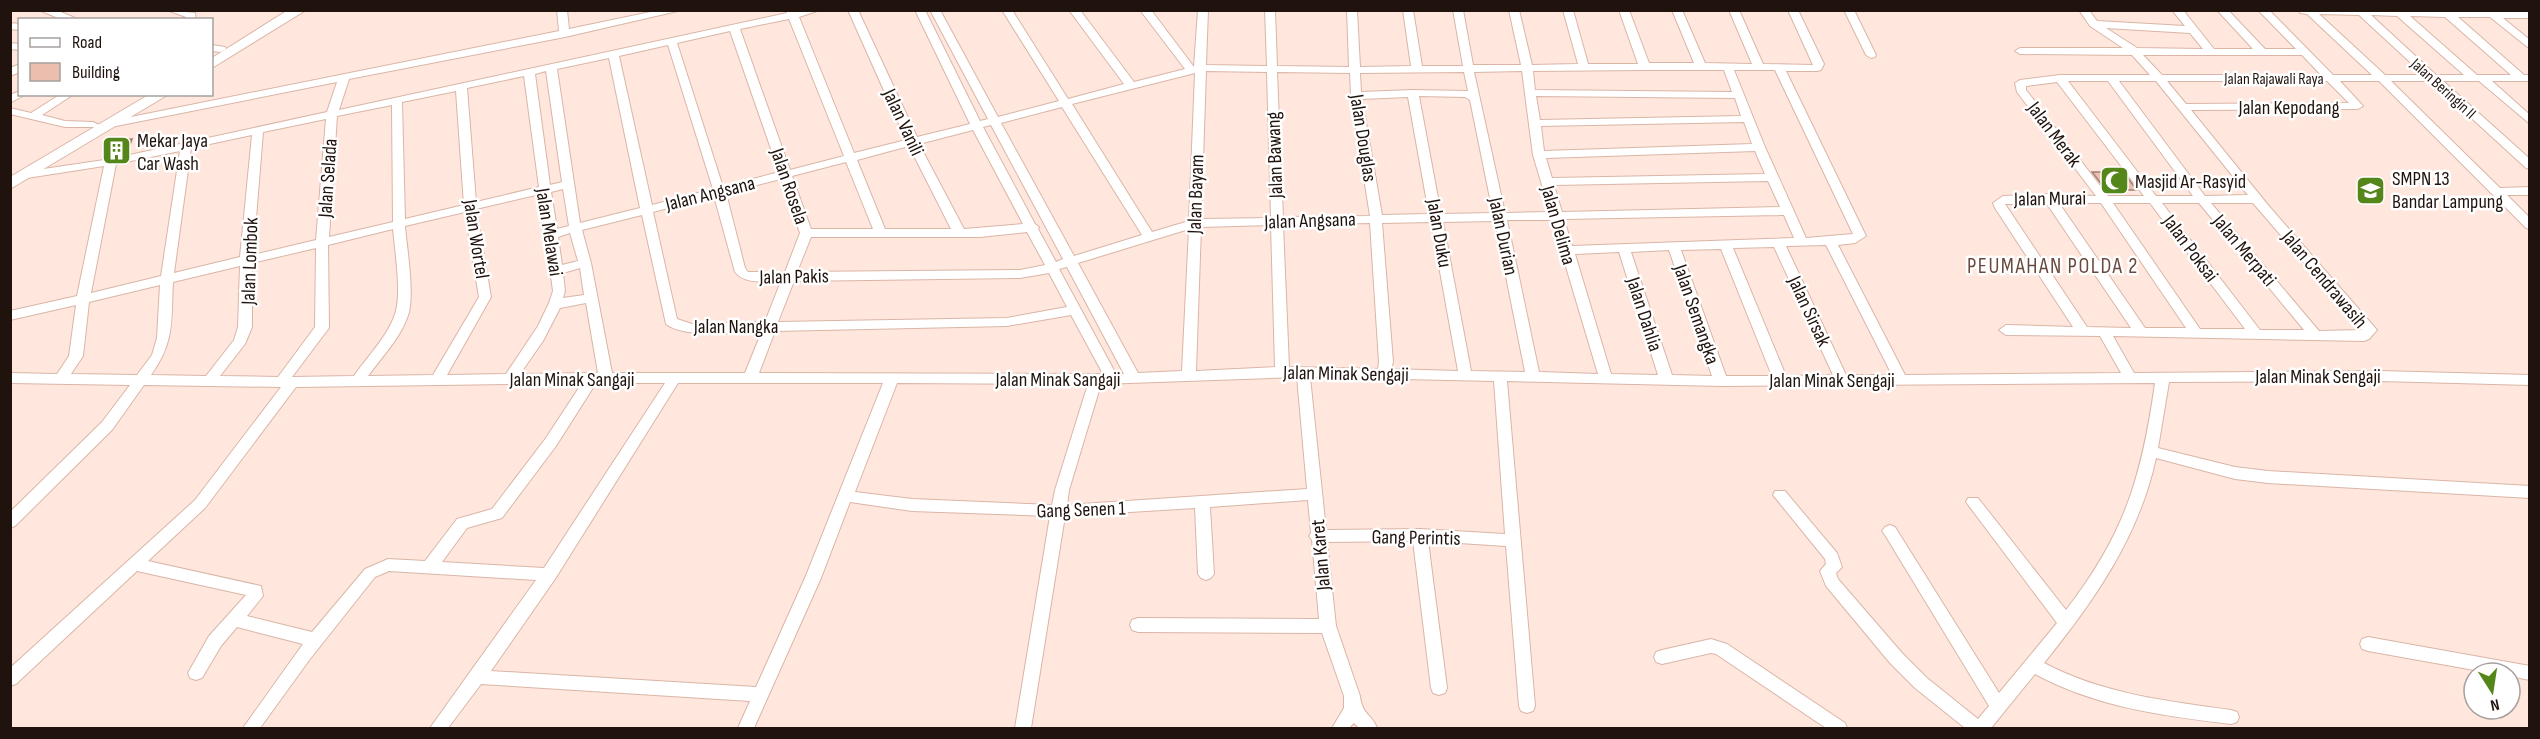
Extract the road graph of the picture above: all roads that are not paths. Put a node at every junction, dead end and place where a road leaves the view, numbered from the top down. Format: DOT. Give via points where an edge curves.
graph roads {
  1 [pos="172,10"];
  2 [pos="280,10"];
  3 [pos="562,10"];
  4 [pos="676,10"];
  5 [pos="815,10"];
  6 [pos="853,10"];
  7 [pos="920,10"];
  8 [pos="935,10"];
  9 [pos="1007,10"];
  10 [pos="1074,10"];
  11 [pos="1145,10"];
  12 [pos="1203,10"];
  13 [pos="1270,10"];
  14 [pos="1352,10"];
  15 [pos="1408,10"];
  16 [pos="1458,10"];
  17 [pos="1514,10"];
  18 [pos="1568,10"];
  19 [pos="1624,10"];
  20 [pos="1677,10"];
  21 [pos="1734,10"];
  22 [pos="1793,10"];
  23 [pos="1849,10"];
  24 [pos="2084,10"];
  25 [pos="2177,10"];
  26 [pos="2222,10"];
  27 [pos="2263,10"];
  28 [pos="2302,10"];
  29 [pos="46,11"];
  30 [pos="298,11"];
  31 [pos="2308,11"];
  32 [pos="2359,11"];
  33 [pos="2398,11"];
  34 [pos="2445,12"];
  35 [pos="2491,12"];
  36 [pos="792,13"];
  37 [pos="631,15"];
  38 [pos="2529,15"];
  39 [pos="69,18"];
  40 [pos="191,18"];
  41 [pos="2094,24"];
  42 [pos="734,28"];
  43 [pos="2193,30"];
  44 [pos="565,34"];
  45 [pos="672,42"];
  46 [pos="2529,46"];
  47 [pos="215,50"];
  48 [pos="2020,51"];
  49 [pos="2134,51"];
  50 [pos="2211,52"];
  51 [pos="2262,52"];
  52 [pos="2306,52"];
  53 [pos="613,54"];
  54 [pos="1871,55"];
  55 [pos="213,63"];
  56 [pos="1701,66"];
  57 [pos="551,67"];
  58 [pos="1584,67"];
  59 [pos="1645,67"];
  60 [pos="1728,67"];
  61 [pos="1759,67"];
  62 [pos="1779,67"];
  63 [pos="1527,68"];
  64 [pos="1196,69"];
  65 [pos="1417,69"];
  66 [pos="1470,69"];
  67 [pos="1271,70"];
  68 [pos="1354,70"];
  69 [pos="529,72"];
  70 [pos="344,77"];
  71 [pos="2060,78"];
  72 [pos="2111,78"];
  73 [pos="2160,78"];
  74 [pos="2333,78"];
  75 [pos="2382,78"];
  76 [pos="2434,78"];
  77 [pos="2478,78"];
  78 [pos="2525,78"];
  79 [pos="2020,83"];
  80 [pos="462,86"];
  81 [pos="1132,87"];
  82 [pos="1413,93"];
  83 [pos="1530,93"];
  84 [pos="1738,95"];
  85 [pos="66,96"];
  86 [pos="143,96"];
  87 [pos="159,96"];
  88 [pos="1356,96"];
  89 [pos="1473,97"];
  90 [pos="397,100"];
  91 [pos="1068,104"];
  92 [pos="2183,107"];
  93 [pos="10,111"];
  94 [pos="332,113"];
  95 [pos="32,117"];
  96 [pos="1748,120"];
  97 [pos="994,121"];
  98 [pos="2529,121"];
  99 [pos="1535,123"];
  100 [pos="111,124"];
  101 [pos="93,125"];
  102 [pos="976,125"];
  103 [pos="258,130"];
  104 [pos="913,142"];
  105 [pos="186,146"];
  106 [pos="1759,147"];
  107 [pos="1539,155"];
  108 [pos="849,159"];
  109 [pos="111,162"];
  110 [pos="2529,166"];
  111 [pos="19,173"];
  112 [pos="786,174"];
  113 [pos="1772,177"];
  114 [pos="1547,182"];
  115 [pos="10,184"];
  116 [pos="568,184"];
  117 [pos="543,190"];
  118 [pos="719,191"];
  119 [pos="2529,191"];
  120 [pos="2498,192"];
  121 [pos="2103,197"];
  122 [pos="2049,198"];
  123 [pos="2154,198"];
  124 [pos="2201,198"];
  125 [pos="2257,199"];
  126 [pos="470,208"];
  127 [pos="648,209"];
  128 [pos="1787,211"];
  129 [pos="1556,216"];
  130 [pos="1500,217"];
  131 [pos="1376,218"];
  132 [pos="1437,218"];
  133 [pos="1276,221"];
  134 [pos="1194,224"];
  135 [pos="399,225"];
  136 [pos="2529,225"];
  137 [pos="1033,227"];
  138 [pos="575,228"];
  139 [pos="880,232"];
  140 [pos="959,232"];
  141 [pos="807,233"];
  142 [pos="549,235"];
  143 [pos="1149,237"];
  144 [pos="1830,241"];
  145 [pos="1802,242"];
  146 [pos="322,243"];
  147 [pos="1779,244"];
  148 [pos="1726,245"];
  149 [pos="1674,247"];
  150 [pos="1624,249"];
  151 [pos="1566,250"];
  152 [pos="1069,260"];
  153 [pos="246,261"];
  154 [pos="585,263"];
  155 [pos="1051,267"];
  156 [pos="557,270"];
  157 [pos="790,275"];
  158 [pos="167,280"];
  159 [pos="590,298"];
  160 [pos="83,300"];
  161 [pos="556,304"];
  162 [pos="1074,310"];
  163 [pos="10,316"];
  164 [pos="768,327"];
  165 [pos="2006,330"];
  166 [pos="2083,331"];
  167 [pos="2104,332"];
  168 [pos="2141,332"];
  169 [pos="2196,333"];
  170 [pos="2256,334"];
  171 [pos="2315,335"];
  172 [pos="1282,372"];
  173 [pos="1384,373"];
  174 [pos="1303,374"];
  175 [pos="1465,374"];
  176 [pos="1533,376"];
  177 [pos="2129,376"];
  178 [pos="2163,376"];
  179 [pos="1189,377"];
  180 [pos="1500,377"];
  181 [pos="10,378"];
  182 [pos="62,378"];
  183 [pos="142,379"];
  184 [pos="599,379"];
  185 [pos="674,379"];
  186 [pos="750,379"];
  187 [pos="892,379"];
  188 [pos="1104,379"];
  189 [pos="1134,379"];
  190 [pos="1606,379"];
  191 [pos="1666,379"];
  192 [pos="1841,379"];
  193 [pos="210,380"];
  194 [pos="437,380"];
  195 [pos="509,380"];
  196 [pos="1781,380"];
  197 [pos="1901,380"];
  198 [pos="2529,380"];
  199 [pos="287,381"];
  200 [pos="358,381"];
  201 [pos="1721,381"];
  202 [pos="2152,452"];
  203 [pos="2529,492"];
  204 [pos="1316,494"];
  205 [pos="1780,495"];
  206 [pos="845,496"];
  207 [pos="1973,502"];
  208 [pos="1202,503"];
  209 [pos="1058,511"];
  210 [pos="10,522"];
  211 [pos="1890,531"];
  212 [pos="1317,536"];
  213 [pos="1420,536"];
  214 [pos="1514,540"];
  215 [pos="136,564"];
  216 [pos="428,569"];
  217 [pos="1206,574"];
  218 [pos="550,575"];
  219 [pos="233,619"];
  220 [pos="2066,622"];
  221 [pos="1138,625"];
  222 [pos="1328,626"];
  223 [pos="315,640"];
  224 [pos="2368,644"];
  225 [pos="1662,657"];
  226 [pos="2032,664"];
  227 [pos="196,673"];
  228 [pos="2529,673"];
  229 [pos="478,677"];
  230 [pos="10,679"];
  231 [pos="1439,688"];
  232 [pos="762,695"];
  233 [pos="1527,706"];
  234 [pos="1998,706"];
  235 [pos="1353,710"];
  236 [pos="2231,717"];
  237 [pos="251,729"];
  238 [pos="438,729"];
  239 [pos="746,729"];
  240 [pos="1023,729"];
  241 [pos="1340,729"];
  242 [pos="1369,729"];
  243 [pos="1839,729"];
  244 [pos="1979,729"];
  1 -- 40 [label="street"];
  2 -- 47 [label="street"];
  3 -- 44 [label="street"];
  4 -- 37 [label="street"];
  5 -- 36 [label="street"];
  6 -- 104 [label="street, Jalan Vanili"];
  7 -- 102 [label="street"];
  8 -- 97 [label="street"];
  9 -- 91 [label="street"];
  10 -- 81 [label="street"];
  11 -- 64 [label="street"];
  12 -- 64 [label="street, Jalan Bayam"];
  13 -- 67 [label="street, Jalan Bawang"];
  14 -- 68 [label="street, Jalan Douglas"];
  15 -- 65 [label="street"];
  16 -- 66 [label="street, Jalan Durian"];
  17 -- 63 [label="street, Jalan Delima"];
  18 -- 58 [label="street"];
  19 -- 59 [label="street"];
  20 -- 56 [label="street"];
  21 -- 61 [label="street"];
  22 -- 62 [label="street, Jalan Angsana" via="1819,67"];
  23 -- 54 [label="street"];
  24 -- 41 [label="street, Jalan Cendrawasih"];
  25 -- 43 [label="street"];
  26 -- 51 [label="street"];
  27 -- 52 [label="street"];
  28 -- 31 [label="street"];
  29 -- 39 [label="street"];
  30 -- 55 [label="street"];
  31 -- 32 [label="street"];
  31 -- 75 [label="street"];
  32 -- 33 [label="street"];
  32 -- 76 [label="street, Jalan Beringin II"];
  33 -- 34 [label="street"];
  33 -- 77 [label="street"];
  34 -- 35 [label="street"];
  34 -- 78 [label="street"];
  35 -- 38 [label="street"];
  35 -- 46 [label="street"];
  36 -- 42 [label="street"];
  36 -- 108 [label="street"];
  37 -- 44 [label="street"];
  41 -- 43 [label="street"];
  41 -- 49 [label="street, Jalan Cendrawasih"];
  42 -- 45 [label="street"];
  42 -- 112 [label="street, Jalan Rosela"];
  43 -- 50 [label="street"];
  44 -- 70 [label="street"];
  45 -- 53 [label="street"];
  45 -- 118 [label="street, Jalan Pakis"];
  48 -- 49 [label="street"];
  49 -- 50 [label="street"];
  49 -- 73 [label="street, Jalan Cendrawasih"];
  50 -- 51 [label="street"];
  51 -- 52 [label="street"];
  52 -- 74 [label="street"];
  53 -- 57 [label="street"];
  53 -- 127 [label="street, Jalan Nangka"];
  56 -- 59 [label="street, Jalan Angsana"];
  56 -- 60 [label="street, Jalan Angsana"];
  57 -- 69 [label="street"];
  57 -- 116 [label="street, Jalan Melawai"];
  58 -- 59 [label="street, Jalan Angsana"];
  58 -- 63 [label="street, Jalan Angsana"];
  60 -- 61 [label="street, Jalan Angsana"];
  60 -- 84 [label="street"];
  61 -- 62 [label="street, Jalan Angsana"];
  62 -- 144 [label="street" via="1860,231 1860,236 1851,240"];
  63 -- 66 [label="street, Jalan Angsana"];
  63 -- 83 [label="street, Jalan Delima"];
  64 -- 67 [label="street, Jalan Angsana"];
  64 -- 81 [label="street, Jalan Angsana"];
  64 -- 134 [label="street, Jalan Bayam"];
  65 -- 66 [label="street, Jalan Angsana"];
  65 -- 68 [label="street, Jalan Angsana"];
  66 -- 89 [label="street, Jalan Durian"];
  67 -- 68 [label="street, Jalan Angsana"];
  67 -- 133 [label="street, Jalan Bawang"];
  68 -- 88 [label="street, Jalan Douglas"];
  69 -- 80 [label="street"];
  69 -- 117 [label="street, Jalan Melawai"];
  70 -- 94 [label="street, Jalan Selada"];
  70 -- 100 [label="street"];
  71 -- 72 [label="street, Jalan Rajawali Raya"];
  71 -- 79 [label="street, Jalan Rajawali Raya"];
  71 -- 123 [label="street, Jalan Poksai"];
  72 -- 73 [label="street, Jalan Rajawali Raya"];
  72 -- 124 [label="street, Jalan Merpati"];
  73 -- 74 [label="street, Jalan Rajawali Raya"];
  73 -- 92 [label="street, Jalan Cendrawasih"];
  74 -- 75 [label="street, Jalan Rajawali Raya"];
  74 -- 92 [label="street, Jalan Kepodang" via="2358,106"];
  75 -- 76 [label="street, Jalan Rajawali Raya"];
  75 -- 120 [label="street"];
  76 -- 77 [label="street, Jalan Rajawali Raya"];
  76 -- 110 [label="street, Jalan Beringin II"];
  77 -- 78 [label="street, Jalan Rajawali Raya"];
  77 -- 98 [label="street"];
  79 -- 121 [label="street, Jalan Merak" via="2021,90"];
  80 -- 90 [label="street"];
  80 -- 126 [label="street, Jalan Wortel"];
  81 -- 91 [label="street, Jalan Angsana"];
  82 -- 88 [label="street"];
  82 -- 89 [label="street"];
  82 -- 132 [label="street, Jalan Duku"];
  83 -- 84 [label="street"];
  83 -- 99 [label="street, Jalan Delima"];
  84 -- 96 [label="street"];
  85 -- 95 [label="street"];
  86 -- 101 [label="street"];
  87 -- 100 [label="street"];
  88 -- 131 [label="street, Jalan Douglas"];
  89 -- 130 [label="street, Jalan Durian"];
  90 -- 94 [label="street"];
  90 -- 135 [label="street"];
  91 -- 97 [label="street, Jalan Angsana"];
  91 -- 143 [label="street"];
  92 -- 125 [label="street, Jalan Cendrawasih"];
  93 -- 95 [label="street"];
  94 -- 103 [label="street"];
  94 -- 146 [label="street, Jalan Selada"];
  95 -- 101 [label="street"];
  96 -- 99 [label="street"];
  96 -- 106 [label="street"];
  97 -- 102 [label="street, Jalan Angsana"];
  97 -- 152 [label="street"];
  99 -- 107 [label="street, Jalan Delima"];
  100 -- 111 [label="street"];
  101 -- 111 [label="street"];
  102 -- 104 [label="street, Jalan Angsana"];
  102 -- 137 [label="street"];
  103 -- 105 [label="street"];
  103 -- 153 [label="street, Jalan Lombok"];
  104 -- 108 [label="street, Jalan Angsana"];
  104 -- 140 [label="street, Jalan Vanili"];
  105 -- 109 [label="street"];
  105 -- 158 [label="street"];
  106 -- 107 [label="street"];
  106 -- 113 [label="street"];
  107 -- 114 [label="street, Jalan Delima"];
  108 -- 112 [label="street, Jalan Angsana"];
  108 -- 139 [label="street"];
  109 -- 111 [label="street"];
  109 -- 160 [label="street"];
  111 -- 115 [label="street"];
  112 -- 118 [label="street, Jalan Angsana"];
  112 -- 141 [label="street, Jalan Rosela"];
  113 -- 114 [label="street"];
  113 -- 128 [label="street"];
  114 -- 129 [label="street, Jalan Delima"];
  116 -- 117 [label="street"];
  116 -- 138 [label="street, Jalan Melawai"];
  117 -- 126 [label="street"];
  117 -- 142 [label="street, Jalan Melawai"];
  118 -- 127 [label="street, Jalan Angsana"];
  118 -- 157 [label="street, Jalan Pakis" via="739,269 744,275"];
  119 -- 120 [label="street"];
  120 -- 136 [label="street"];
  121 -- 122 [label="street, Jalan Murai"];
  121 -- 123 [label="street, Jalan Murai"];
  121 -- 169 [label="street, Jalan Merak"];
  122 -- 166 [label="street, Jalan Murai" via="2014,198 1999,203"];
  122 -- 168 [label="street"];
  123 -- 124 [label="street, Jalan Murai"];
  123 -- 170 [label="street, Jalan Poksai"];
  124 -- 125 [label="street, Jalan Murai"];
  124 -- 171 [label="street, Jalan Merpati"];
  125 -- 171 [label="street, Jalan Cendrawasih" via="2370,330 2364,336"];
  126 -- 135 [label="street"];
  126 -- 194 [label="street, Jalan Wortel" via="485,297"];
  127 -- 138 [label="street, Jalan Angsana"];
  127 -- 164 [label="street, Jalan Nangka" via="671,321 692,328"];
  128 -- 129 [label="street, Jalan Angsana"];
  128 -- 145 [label="street"];
  129 -- 130 [label="street, Jalan Angsana"];
  129 -- 151 [label="street, Jalan Delima"];
  130 -- 132 [label="street, Jalan Angsana"];
  130 -- 176 [label="street, Jalan Durian"];
  131 -- 132 [label="street, Jalan Angsana"];
  131 -- 133 [label="street, Jalan Angsana"];
  131 -- 173 [label="street, Jalan Douglas"];
  132 -- 175 [label="street, Jalan Duku"];
  133 -- 134 [label="street, Jalan Angsana"];
  133 -- 172 [label="street, Jalan Bawang"];
  134 -- 143 [label="street, Jalan Angsana"];
  134 -- 179 [label="street, Jalan Bayam"];
  135 -- 146 [label="street"];
  135 -- 200 [label="street" via="402,313"];
  137 -- 140 [label="street, Jalan Rosela"];
  137 -- 155 [label="street"];
  138 -- 142 [label="street, Jalan Angsana"];
  138 -- 154 [label="street, Jalan Melawai"];
  139 -- 140 [label="street, Jalan Rosela"];
  139 -- 141 [label="street, Jalan Rosela"];
  141 -- 157 [label="street"];
  142 -- 156 [label="street, Jalan Melawai"];
  143 -- 152 [label="street, Jalan Angsana"];
  144 -- 145 [label="street"];
  144 -- 197 [label="street"];
  145 -- 147 [label="street"];
  146 -- 153 [label="street"];
  146 -- 199 [label="street, Jalan Selada" via="322,328"];
  147 -- 148 [label="street"];
  147 -- 192 [label="street, Jalan Sirsak"];
  148 -- 149 [label="street"];
  148 -- 196 [label="street"];
  149 -- 150 [label="street"];
  149 -- 201 [label="street, Jalan Semangka"];
  150 -- 151 [label="street"];
  150 -- 191 [label="street, Jalan Dahlia"];
  151 -- 190 [label="street, Jalan Delima"];
  152 -- 155 [label="street, Jalan Pakis"];
  152 -- 189 [label="street"];
  153 -- 158 [label="street"];
  153 -- 193 [label="street, Jalan Lombok" via="245,327 240,341"];
  154 -- 156 [label="street"];
  154 -- 159 [label="street, Jalan Melawai"];
  155 -- 157 [label="street, Jalan Pakis" via="1020,274"];
  155 -- 162 [label="street"];
  156 -- 161 [label="street, Jalan Melawai"];
  157 -- 164 [label="street"];
  158 -- 160 [label="street"];
  158 -- 183 [label="street" via="162,346"];
  159 -- 161 [label="street"];
  159 -- 184 [label="street, Jalan Melawai"];
  160 -- 163 [label="street"];
  160 -- 182 [label="street" via="76,356"];
  161 -- 195 [label="street, Jalan Melawai"];
  162 -- 164 [label="street, Jalan Nangka" via="1007,322"];
  162 -- 188 [label="street"];
  164 -- 186 [label="street"];
  165 -- 166 [label="street, Jalan Cendrawasih"];
  166 -- 167 [label="street, Jalan Cendrawasih"];
  167 -- 168 [label="street, Jalan Cendrawasih"];
  167 -- 177 [label="street"];
  168 -- 169 [label="street, Jalan Cendrawasih"];
  169 -- 170 [label="street, Jalan Cendrawasih"];
  170 -- 171 [label="street, Jalan Cendrawasih"];
  172 -- 174 [label="street, Jalan Minak Sengaji"];
  172 -- 179 [label="street, Jalan Minak Sengaji"];
  173 -- 174 [label="street, Jalan Minak Sengaji"];
  173 -- 175 [label="street, Jalan Minak Sengaji"];
  174 -- 204 [label="street, Jalan Karet"];
  175 -- 180 [label="street, Jalan Minak Sengaji"];
  176 -- 180 [label="street, Jalan Minak Sengaji"];
  176 -- 190 [label="street, Jalan Minak Sengaji"];
  177 -- 178 [label="street, Jalan Minak Sengaji"];
  177 -- 197 [label="street, Jalan Minak Sengaji"];
  178 -- 198 [label="street, Jalan Minak Sengaji"];
  178 -- 202 [label="street"];
  179 -- 189 [label="street, Jalan Minak Sengaji"];
  180 -- 214 [label="street"];
  181 -- 182 [label="street, Jalan Minak Sangaji"];
  182 -- 183 [label="street, Jalan Minak Sangaji"];
  183 -- 193 [label="street, Jalan Minak Sangaji"];
  183 -- 210 [label="street" via="107,426"];
  184 -- 185 [label="street, Jalan Minak Sangaji"];
  184 -- 195 [label="street, Jalan Minak Sangaji"];
  184 -- 216 [label="street" via="497,514 462,523"];
  185 -- 186 [label="street, Jalan Minak Sangaji"];
  185 -- 218 [label="street"];
  186 -- 187 [label="street, Jalan Minak Sangaji"];
  187 -- 188 [label="street, Jalan Minak Sangaji"];
  187 -- 206 [label="street"];
  188 -- 189 [label="street, Jalan Minak Sangaji"];
  188 -- 209 [label="street" via="1062,490"];
  190 -- 191 [label="street, Jalan Minak Sengaji"];
  191 -- 201 [label="street, Jalan Minak Sengaji"];
  192 -- 196 [label="street, Jalan Minak Sengaji"];
  192 -- 197 [label="street, Jalan Minak Sengaji"];
  193 -- 199 [label="street, Jalan Minak Sangaji"];
  194 -- 195 [label="street, Jalan Minak Sangaji"];
  194 -- 200 [label="street, Jalan Minak Sangaji"];
  196 -- 201 [label="street, Jalan Minak Sengaji"];
  199 -- 200 [label="street, Jalan Minak Sangaji"];
  199 -- 215 [label="street, Jalan Selada" via="200,504"];
  202 -- 203 [label="street" via="2235,473 2268,477"];
  202 -- 220 [label="street" via="2129,522"];
  204 -- 208 [label="street, Gang Senen 1"];
  204 -- 212 [label="street, Jalan Karet"];
  205 -- 244 [label="street" via="1832,557 1834,567 1828,572 1831,582 1921,683"];
  206 -- 209 [label="street, Gang Senen 1" via="912,505"];
  206 -- 232 [label="street"];
  207 -- 220 [label="street"];
  208 -- 209 [label="street, Gang Senen 1"];
  208 -- 217 [label="street"];
  209 -- 240 [label="street"];
  211 -- 234 [label="street"];
  212 -- 213 [label="street, Gang Perintis"];
  212 -- 222 [label="street, Jalan Karet"];
  213 -- 214 [label="street, Gang Perintis"];
  213 -- 231 [label="street"];
  214 -- 233 [label="street"];
  215 -- 219 [label="street" via="255,591 255,596"];
  215 -- 230 [label="street, Jalan Selada"];
  216 -- 218 [label="street"];
  216 -- 223 [label="street" via="379,567"];
  218 -- 229 [label="street"];
  219 -- 223 [label="street"];
  219 -- 227 [label="street"];
  220 -- 226 [label="street"];
  221 -- 222 [label="street"];
  222 -- 235 [label="street, Jalan Karet" via="1352,696"];
  223 -- 237 [label="street"];
  224 -- 228 [label="street"];
  225 -- 243 [label="street" via="1711,646 1721,649"];
  226 -- 234 [label="street"];
  226 -- 236 [label="street" via="2058,680 2136,705"];
  229 -- 232 [label="street"];
  229 -- 238 [label="street"];
  232 -- 239 [label="street"];
  234 -- 244 [label="street"];
  235 -- 241 [label="street"];
  235 -- 242 [label="street"];
}
